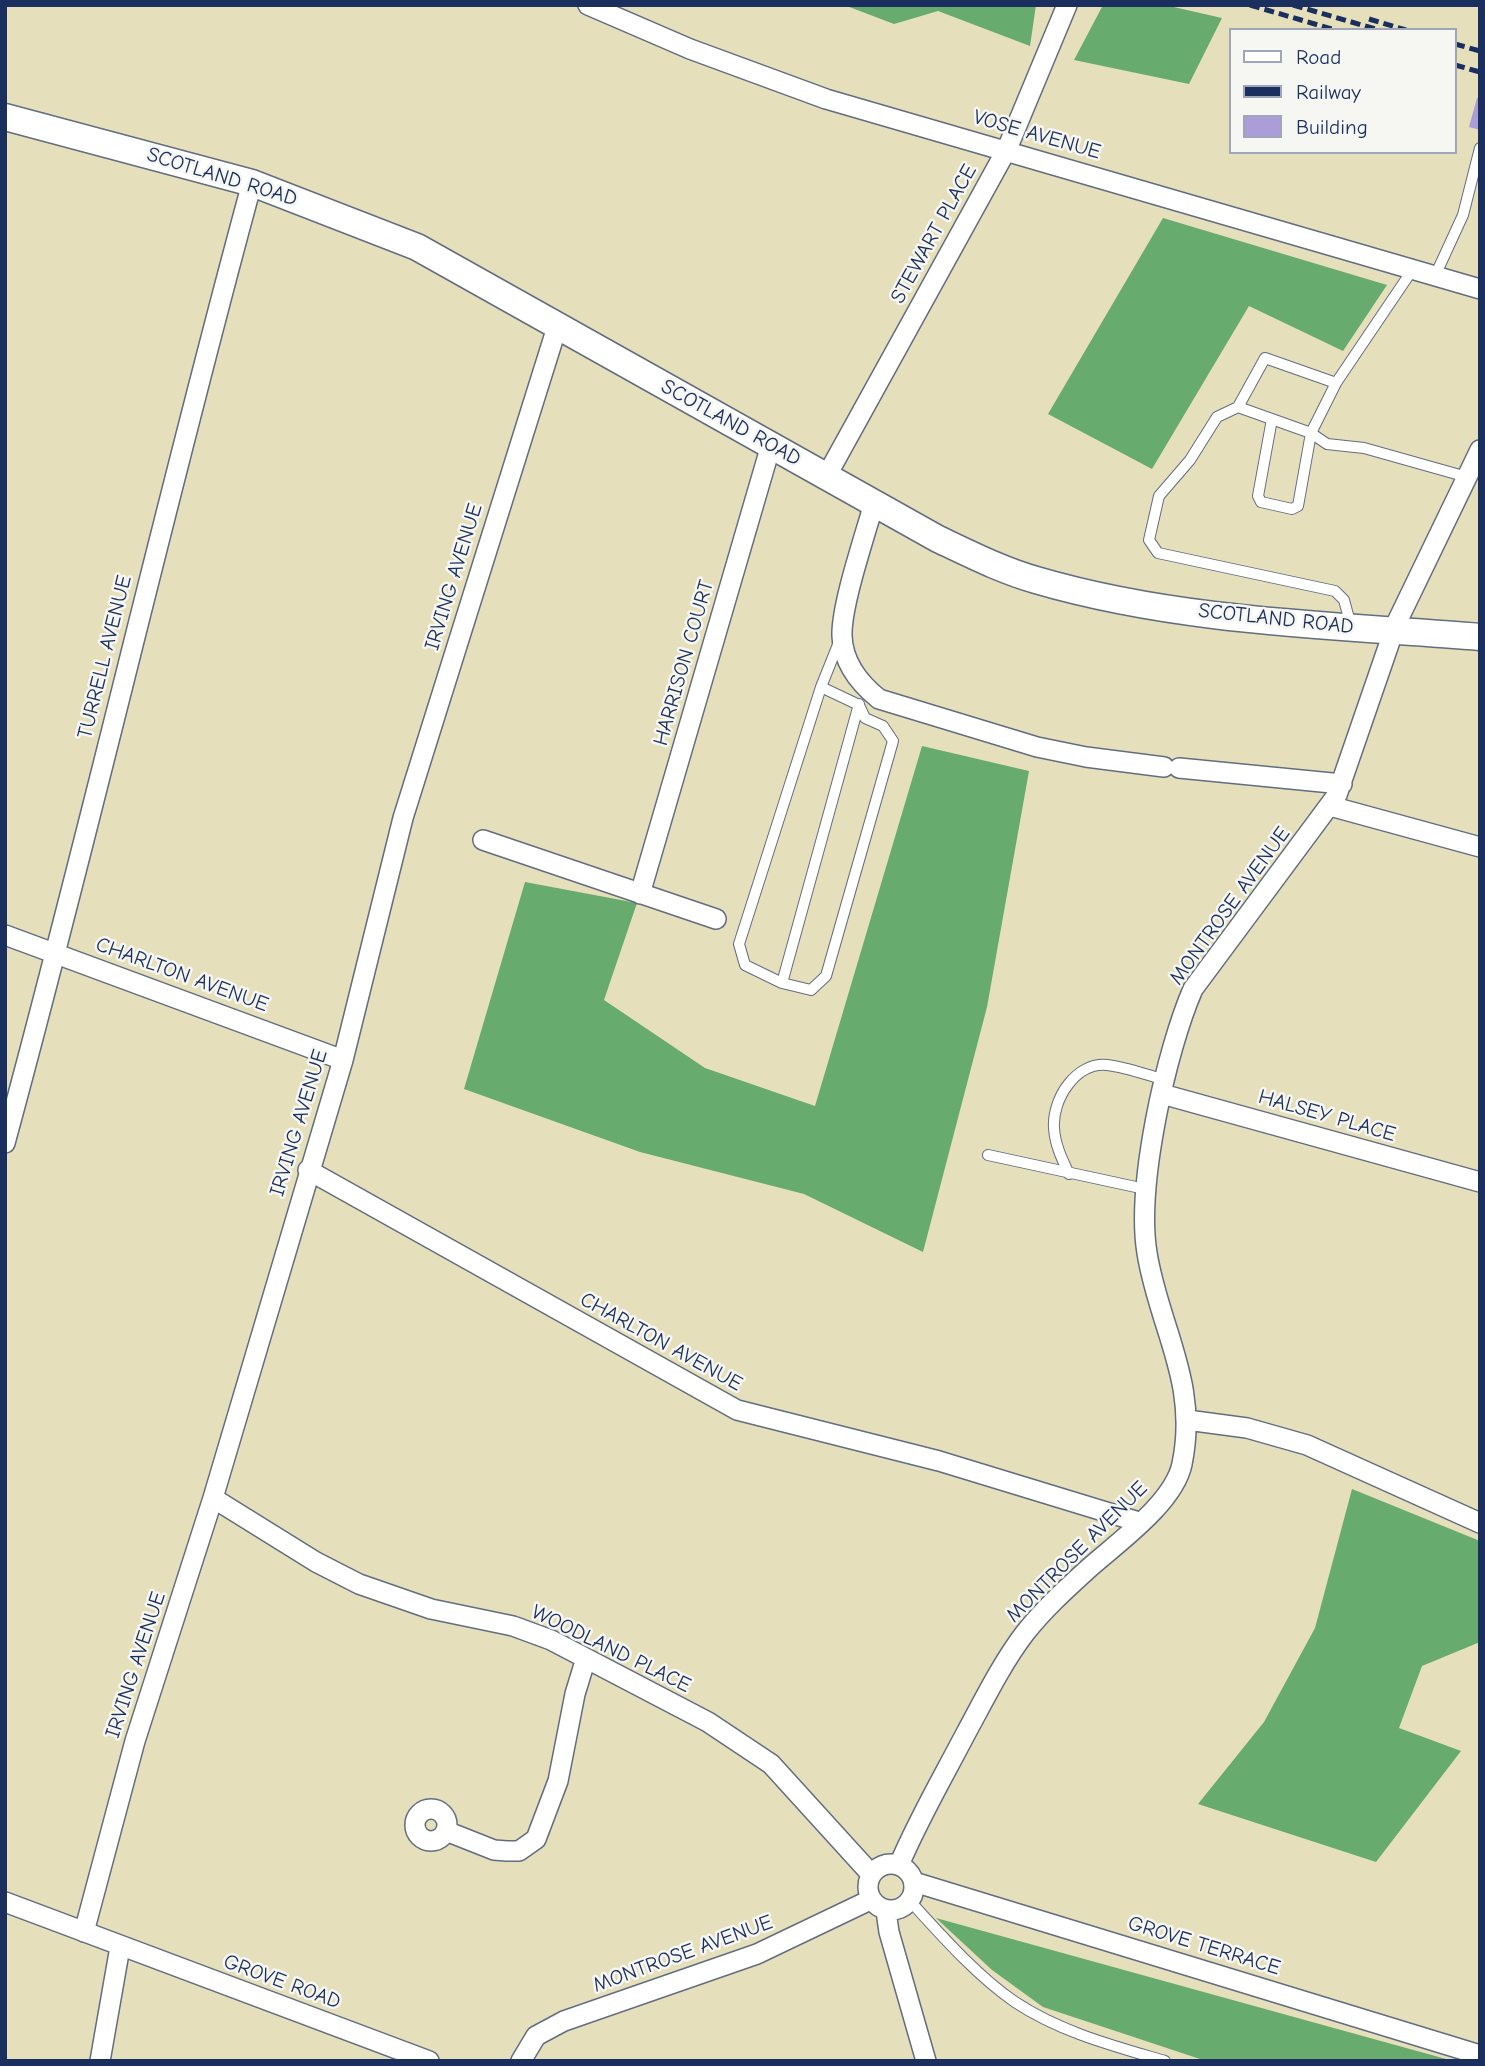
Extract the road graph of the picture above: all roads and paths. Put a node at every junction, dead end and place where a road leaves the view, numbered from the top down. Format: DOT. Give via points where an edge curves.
graph roads {
  1 [pos="588,5"];
  2 [pos="1067,5"];
  3 [pos="5,117"];
  4 [pos="1480,148"];
  5 [pos="1007,149"];
  6 [pos="252,183"];
  7 [pos="1413,269"];
  8 [pos="1435,276"];
  9 [pos="1480,289"];
  10 [pos="557,327"];
  11 [pos="1336,383"];
  12 [pos="1238,407"];
  13 [pos="1272,419"];
  14 [pos="1311,433"];
  15 [pos="771,445"];
  16 [pos="1480,450"];
  17 [pos="826,477"];
  18 [pos="1467,477"];
  19 [pos="874,503"];
  20 [pos="1351,627"];
  21 [pos="1394,630"];
  22 [pos="842,635"];
  23 [pos="1480,637"];
  24 [pos="821,687"];
  25 [pos="863,697"];
  26 [pos="1342,784"];
  27 [pos="1330,806"];
  28 [pos="483,840"];
  29 [pos="1480,847"];
  30 [pos="640,894"];
  31 [pos="716,919"];
  32 [pos="5,935"];
  33 [pos="57,953"];
  34 [pos="782,983"];
  35 [pos="343,1060"];
  36 [pos="1164,1087"];
  37 [pos="5,1143"];
  38 [pos="988,1155"];
  39 [pos="309,1170"];
  40 [pos="1069,1174"];
  41 [pos="1480,1182"];
  42 [pos="1145,1189"];
  43 [pos="1186,1420"];
  44 [pos="213,1498"];
  45 [pos="1139,1522"];
  46 [pos="1480,1523"];
  47 [pos="586,1658"];
  48 [pos="446,1831"];
  49 [pos="899,1865"];
  50 [pos="871,1874"];
  51 [pos="912,1892"];
  52 [pos="5,1902"];
  53 [pos="878,1905"];
  54 [pos="84,1932"];
  55 [pos="120,1947"];
  56 [pos="1479,2058"];
  57 [pos="100,2061"];
  58 [pos="429,2061"];
  59 [pos="521,2061"];
  60 [pos="926,2061"];
  61 [pos="1165,2061"];
  1 -- 5 [label="street, VOSE AVENUE" via="826,99"];
  2 -- 5 [label="street, STEWART PLACE"];
  3 -- 6 [label="main road, SCOTLAND ROAD"];
  4 -- 8 [label="lane" via="1463,215"];
  5 -- 7 [label="street, VOSE AVENUE"];
  5 -- 17 [label="street, STEWART PLACE"];
  6 -- 10 [label="main road, SCOTLAND ROAD" via="417,247"];
  6 -- 33 [label="street, TURRELL AVENUE" via="152,560"];
  7 -- 8 [label="street, VOSE AVENUE"];
  7 -- 11 [label="lane"];
  8 -- 9 [label="street, VOSE AVENUE"];
  10 -- 15 [label="main road, SCOTLAND ROAD"];
  10 -- 35 [label="street, IRVING AVENUE" via="403,818"];
  11 -- 12 [label="lane" via="1265,358"];
  11 -- 14 [label="lane"];
  12 -- 13 [label="lane"];
  12 -- 20 [label="lane" via="1217,417 1190,460 1163,491 1151,546 1157,553 1335,591 1344,600"];
  13 -- 14 [label="lane"];
  13 -- 14 [label="lane" via="1258,496 1261,502 1292,509 1298,506"];
  14 -- 18 [label="lane" via="1327,444 1364,448"];
  15 -- 17 [label="main road, SCOTLAND ROAD"];
  15 -- 30 [label="street, HARRISON COURT"];
  16 -- 18 [label="street, MONTROSE AVENUE"];
  17 -- 19 [label="main road, SCOTLAND ROAD"];
  18 -- 21 [label="street, MONTROSE AVENUE"];
  19 -- 20 [label="main road, SCOTLAND ROAD" via="985,562 1035,580 1198,612"];
  19 -- 22 [label="street"];
  20 -- 21 [label="main road, SCOTLAND ROAD"];
  21 -- 23 [label="main road, SCOTLAND ROAD"];
  21 -- 26 [label="street, MONTROSE AVENUE"];
  22 -- 24 [label="lane"];
  22 -- 25 [label="street"];
  24 -- 25 [label="lane"];
  24 -- 34 [label="lane" via="739,944 744,965"];
  25 -- 26 [label="street" via="1086,757"];
  25 -- 34 [label="lane"];
  25 -- 34 [label="lane" via="865,718 883,726 893,741 826,976 811,990"];
  26 -- 27 [label="street, MONTROSE AVENUE"];
  27 -- 29 [label="street"];
  27 -- 36 [label="street, MONTROSE AVENUE" via="1193,989 1181,1016"];
  28 -- 30 [label="street"];
  30 -- 31 [label="street"];
  32 -- 33 [label="street, CHARLTON AVENUE"];
  33 -- 35 [label="street, CHARLTON AVENUE"];
  33 -- 37 [label="street, TURRELL AVENUE"];
  35 -- 39 [label="street, IRVING AVENUE"];
  36 -- 40 [label="lane" via="1106,1065 1078,1073 1063,1092 1054,1126"];
  36 -- 41 [label="street, HALSEY PLACE"];
  36 -- 42 [label="street, MONTROSE AVENUE"];
  38 -- 40 [label="lane"];
  39 -- 44 [label="street, IRVING AVENUE"];
  39 -- 45 [label="street, CHARLTON AVENUE" via="737,1410 939,1461"];
  40 -- 42 [label="lane"];
  42 -- 43 [label="street, MONTROSE AVENUE" via="1147,1253 1180,1362"];
  43 -- 45 [label="street, MONTROSE AVENUE" via="1182,1466 1163,1500"];
  43 -- 46 [label="street" via="1247,1428 1307,1445"];
  44 -- 47 [label="street, WOODLAND PLACE" via="359,1584 431,1609 513,1626"];
  44 -- 54 [label="street, IRVING AVENUE" via="135,1741"];
  45 -- 49 [label="street, MONTROSE AVENUE" via="1060,1594 1024,1635 950,1763"];
  47 -- 48 [label="street" via="558,1781 536,1839 519,1851 507,1851"];
  47 -- 50 [label="street, WOODLAND PLACE" via="708,1723 771,1764"];
  49 -- 50 [label="street" via="883,1865"];
  49 -- 51 [label="street" via="911,1875"];
  50 -- 53 [label="street" via="867,1887"];
  51 -- 53 [label="street" via="899,1910"];
  51 -- 56 [label="street, GROVE TERRACE"];
  51 -- 61 [label="lane" via="944,1939 1015,2002 1089,2039"];
  52 -- 54 [label="street"];
  53 -- 59 [label="street, MONTROSE AVENUE" via="757,1954 564,2021 536,2036"];
  53 -- 60 [label="street"];
  54 -- 55 [label="street, GROVE ROAD"];
  55 -- 57 [label="street"];
  55 -- 58 [label="street, GROVE ROAD"];
}
